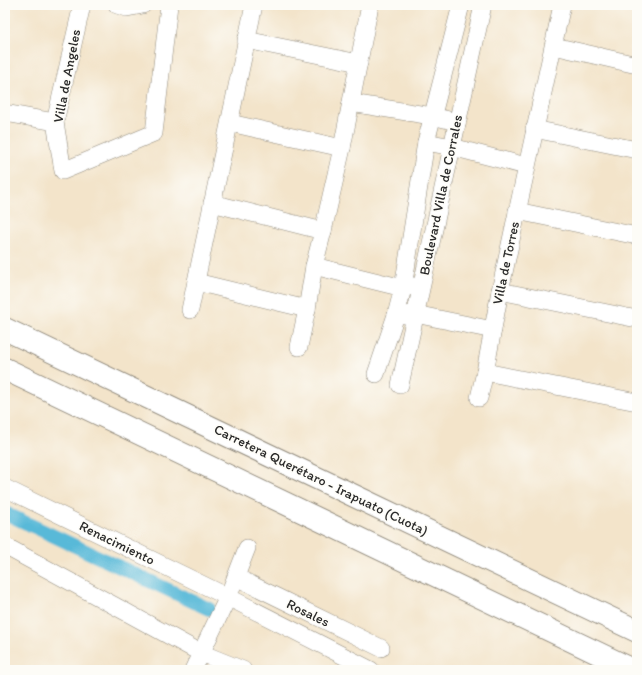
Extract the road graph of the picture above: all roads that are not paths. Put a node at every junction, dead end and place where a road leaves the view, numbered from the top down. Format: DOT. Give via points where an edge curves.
graph roads {
  1 [pos="82,5"];
  2 [pos="117,5"];
  3 [pos="143,5"];
  4 [pos="169,5"];
  5 [pos="254,5"];
  6 [pos="370,5"];
  7 [pos="461,5"];
  8 [pos="483,5"];
  9 [pos="562,5"];
  10 [pos="246,40"];
  11 [pos="554,46"];
  12 [pos="359,62"];
  13 [pos="637,65"];
  14 [pos="351,103"];
  15 [pos="5,113"];
  16 [pos="432,116"];
  17 [pos="55,122"];
  18 [pos="458,122"];
  19 [pos="230,123"];
  20 [pos="534,129"];
  21 [pos="426,142"];
  22 [pos="452,147"];
  23 [pos="342,148"];
  24 [pos="637,150"];
  25 [pos="526,166"];
  26 [pos="212,203"];
  27 [pos="517,211"];
  28 [pos="323,231"];
  29 [pos="637,236"];
  30 [pos="314,266"];
  31 [pos="196,282"];
  32 [pos="422,285"];
  33 [pos="403,288"];
  34 [pos="500,291"];
  35 [pos="307,308"];
  36 [pos="190,310"];
  37 [pos="415,314"];
  38 [pos="396,315"];
  39 [pos="637,319"];
  40 [pos="5,329"];
  41 [pos="493,330"];
  42 [pos="299,347"];
  43 [pos="5,369"];
  44 [pos="485,372"];
  45 [pos="376,374"];
  46 [pos="400,385"];
  47 [pos="479,398"];
  48 [pos="637,402"];
  49 [pos="5,488"];
  50 [pos="5,546"];
  51 [pos="247,548"];
  52 [pos="236,577"];
  53 [pos="228,597"];
  54 [pos="637,631"];
  55 [pos="381,648"];
  56 [pos="201,653"];
  57 [pos="193,670"];
  58 [pos="243,670"];
  59 [pos="371,670"];
  60 [pos="633,670"];
  1 -- 17 [label="street, Villa de Angeles"];
  2 -- 3 [label="street" via="127,8"];
  4 -- 17 [label="street, Villa de Angeles" via="154,133 63,171"];
  5 -- 10 [label="street"];
  6 -- 12 [label="street"];
  7 -- 16 [label="street, Boulevard Villa de Corrales"];
  8 -- 18 [label="street, Boulevard Villa de Corrales"];
  9 -- 11 [label="street, Villa de Torres"];
  10 -- 12 [label="street"];
  10 -- 19 [label="street"];
  11 -- 13 [label="street"];
  11 -- 20 [label="street, Villa de Torres"];
  12 -- 14 [label="street"];
  14 -- 16 [label="street"];
  14 -- 23 [label="street"];
  15 -- 17 [label="street"];
  16 -- 18 [label="street"];
  16 -- 21 [label="street, Boulevard Villa de Corrales"];
  18 -- 22 [label="street, Boulevard Villa de Corrales"];
  19 -- 23 [label="street"];
  19 -- 26 [label="street"];
  20 -- 24 [label="street"];
  20 -- 25 [label="street, Villa de Torres"];
  21 -- 22 [label="street"];
  21 -- 33 [label="street, Boulevard Villa de Corrales"];
  22 -- 25 [label="street"];
  22 -- 32 [label="street, Boulevard Villa de Corrales"];
  23 -- 28 [label="street"];
  25 -- 27 [label="street, Villa de Torres"];
  26 -- 28 [label="street"];
  26 -- 31 [label="street"];
  27 -- 29 [label="street"];
  27 -- 34 [label="street, Villa de Torres"];
  28 -- 30 [label="street"];
  30 -- 33 [label="street"];
  30 -- 35 [label="street"];
  31 -- 35 [label="street"];
  31 -- 36 [label="street"];
  32 -- 33 [label="street"];
  32 -- 37 [label="street, Boulevard Villa de Corrales"];
  33 -- 38 [label="street, Boulevard Villa de Corrales"];
  34 -- 39 [label="street"];
  34 -- 41 [label="street, Villa de Torres"];
  35 -- 42 [label="street"];
  37 -- 38 [label="street"];
  37 -- 41 [label="street"];
  37 -- 46 [label="street, Boulevard Villa de Corrales"];
  38 -- 45 [label="street, Boulevard Villa de Corrales"];
  40 -- 54 [label="highway, Carretera Querétaro - Irapuato (Cuota)"];
  41 -- 44 [label="street, Villa de Torres"];
  43 -- 60 [label="highway"];
  44 -- 47 [label="street, Villa de Torres"];
  44 -- 48 [label="street"];
  49 -- 53 [label="street, Renacimiento"];
  50 -- 56 [label="street"];
  51 -- 52 [label="street"];
  52 -- 53 [label="street"];
  52 -- 55 [label="street, Rosales"];
  53 -- 56 [label="street"];
  53 -- 59 [label="street, Renacimiento"];
  56 -- 57 [label="street"];
  56 -- 58 [label="street"];
}
